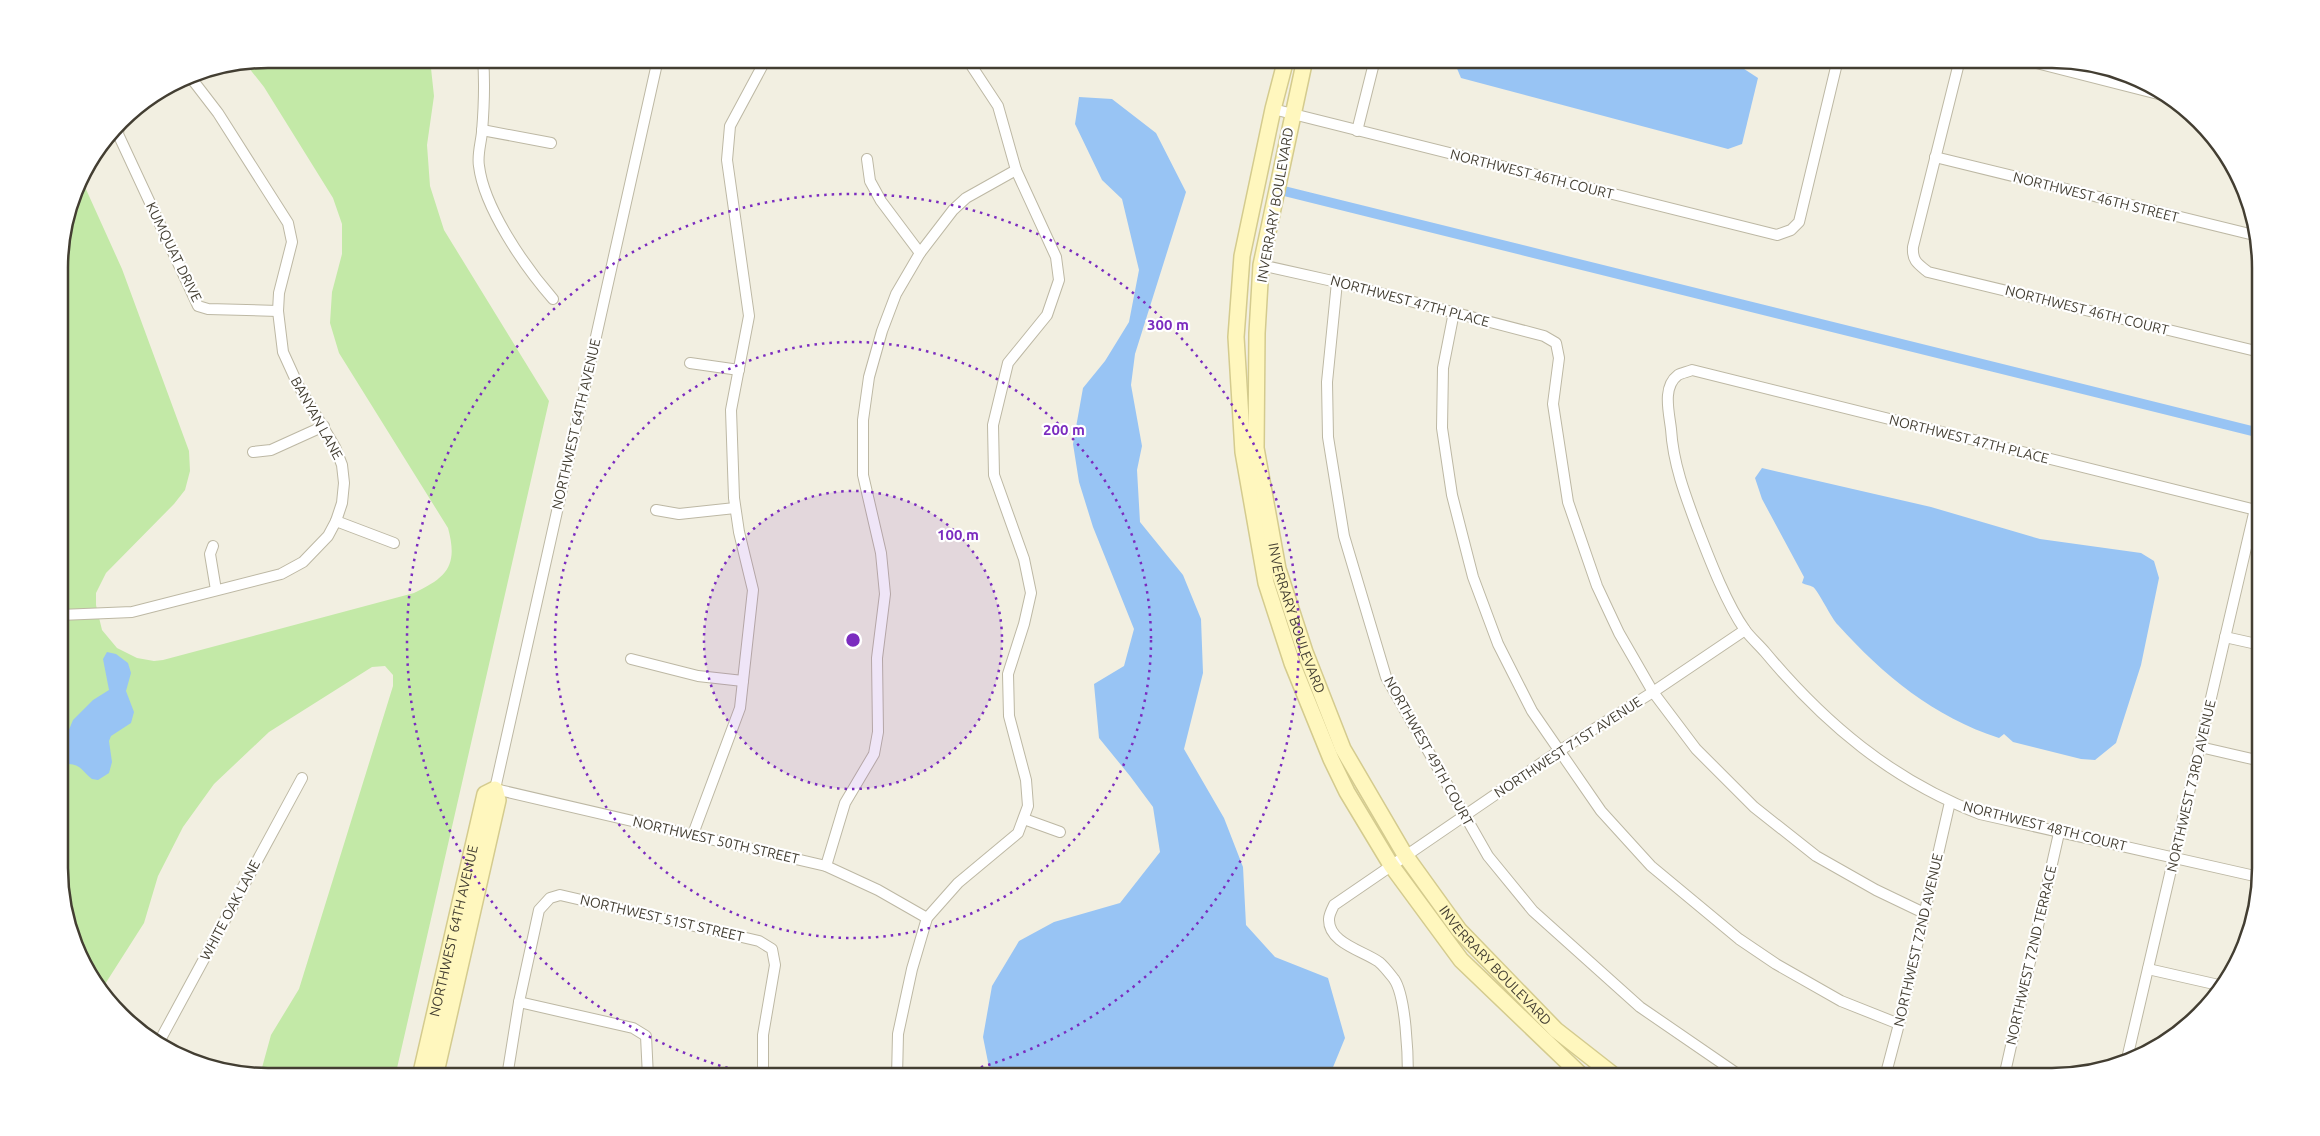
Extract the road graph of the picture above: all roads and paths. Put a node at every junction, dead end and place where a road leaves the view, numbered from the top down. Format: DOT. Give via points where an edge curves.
graph roads {
  1 [pos="483,68"];
  2 [pos="656,68"];
  3 [pos="761,68"];
  4 [pos="974,68"];
  5 [pos="1284,68"];
  6 [pos="1303,68"];
  7 [pos="1373,68"];
  8 [pos="1836,68"];
  9 [pos="1958,68"];
  10 [pos="2056,68"];
  11 [pos="194,82"];
  12 [pos="2147,91"];
  13 [pos="1273,109"];
  14 [pos="1292,114"];
  15 [pos="482,130"];
  16 [pos="1357,131"];
  17 [pos="118,135"];
  18 [pos="551,143"];
  19 [pos="1935,156"];
  20 [pos="867,159"];
  21 [pos="1016,170"];
  22 [pos="2250,234"];
  23 [pos="920,253"];
  24 [pos="1262,265"];
  25 [pos="1336,282"];
  26 [pos="553,299"];
  27 [pos="278,311"];
  28 [pos="1454,312"];
  29 [pos="2252,350"];
  30 [pos="690,362"];
  31 [pos="739,370"];
  32 [pos="1678,375"];
  33 [pos="324,426"];
  34 [pos="253,452"];
  35 [pos="735,508"];
  36 [pos="2252,509"];
  37 [pos="656,510"];
  38 [pos="336,520"];
  39 [pos="2252,533"];
  40 [pos="394,543"];
  41 [pos="213,546"];
  42 [pos="216,590"];
  43 [pos="68,615"];
  44 [pos="1745,630"];
  45 [pos="2225,637"];
  46 [pos="2252,643"];
  47 [pos="631,659"];
  48 [pos="743,682"];
  49 [pos="1653,692"];
  50 [pos="2200,747"];
  51 [pos="1559,751"];
  52 [pos="2252,760"];
  53 [pos="302,778"];
  54 [pos="494,789"];
  55 [pos="1950,802"];
  56 [pos="1464,816"];
  57 [pos="1024,819"];
  58 [pos="1060,832"];
  59 [pos="2059,832"];
  60 [pos="693,834"];
  61 [pos="1405,855"];
  62 [pos="2174,857"];
  63 [pos="1391,865"];
  64 [pos="826,866"];
  65 [pos="2252,875"];
  66 [pos="1924,913"];
  67 [pos="927,918"];
  68 [pos="2148,969"];
  69 [pos="2216,984"];
  70 [pos="519,1002"];
  71 [pos="1899,1024"];
  72 [pos="161,1038"];
  73 [pos="2128,1053"];
  74 [pos="422,1068"];
  75 [pos="437,1068"];
  76 [pos="508,1068"];
  77 [pos="648,1068"];
  78 [pos="763,1068"];
  79 [pos="897,1068"];
  80 [pos="1408,1068"];
  81 [pos="1572,1068"];
  82 [pos="1605,1068"];
  83 [pos="1729,1068"];
  84 [pos="1887,1068"];
  85 [pos="2006,1068"];
  1 -- 15 [label="street"];
  2 -- 54 [label="street, NORTHWEST 64TH AVENUE"];
  3 -- 31 [label="street" via="730,126 727,160 749,316"];
  4 -- 21 [label="street" via="998,106"];
  5 -- 13 [label="street, INVERRARY BOULEVARD"];
  6 -- 14 [label="street, INVERRARY BOULEVARD"];
  7 -- 16 [label="street"];
  8 -- 16 [label="street, NORTHWEST 46TH COURT" via="1799,222 1791,230 1777,235"];
  9 -- 19 [label="street"];
  10 -- 12 [label="street"];
  11 -- 27 [label="street, BANYAN LANE" via="218,113 288,223 292,242 279,293"];
  13 -- 14 [label="street, NORTHWEST 46TH COURT"];
  13 -- 63 [label="street, INVERRARY BOULEVARD" via="1242,256 1236,337 1243,452 1266,583 1292,663 1347,792"];
  14 -- 16 [label="street, NORTHWEST 46TH COURT"];
  14 -- 24 [label="street, INVERRARY BOULEVARD"];
  15 -- 18 [label="street"];
  15 -- 26 [label="street" via="478,165 493,212"];
  17 -- 27 [label="street, KUMQUAT DRIVE" via="198,306"];
  19 -- 22 [label="street, NORTHWEST 46TH STREET"];
  19 -- 29 [label="street, NORTHWEST 46TH COURT" via="1912,257 1928,272"];
  20 -- 23 [label="street" via="870,181 881,201"];
  21 -- 23 [label="street" via="966,198"];
  21 -- 57 [label="street" via="1056,257 1059,280 1047,315 1008,363 993,425 994,475 1024,559 1031,593 1008,674 1009,716 1026,780 1028,806"];
  23 -- 64 [label="street" via="896,294 868,377 863,420 863,475 881,553 885,594 877,658 878,732 874,754 845,803"];
  24 -- 25 [label="street, NORTHWEST 47TH PLACE"];
  24 -- 61 [label="street, INVERRARY BOULEVARD" via="1256,448 1278,569 1305,652 1343,749"];
  25 -- 28 [label="street, NORTHWEST 47TH PLACE"];
  25 -- 56 [label="street, NORTHWEST 49TH COURT" via="1326,382 1328,437 1344,536 1386,677"];
  27 -- 33 [label="street, BANYAN LANE" via="283,352 298,385"];
  28 -- 49 [label="street, NORTHWEST 47TH PLACE" via="1544,336 1556,343 1559,358 1553,404 1568,502 1597,586 1618,633"];
  28 -- 51 [label="street" via="1443,368 1442,428 1452,495 1473,577 1498,644 1532,711"];
  30 -- 31 [label="street"];
  31 -- 35 [label="street" via="731,410"];
  32 -- 36 [label="street, NORTHWEST 47TH PLACE" via="1692,370"];
  32 -- 44 [label="street, NORTHWEST 48TH COURT" via="1668,392 1678,475 1707,553"];
  33 -- 34 [label="street" via="271,450"];
  33 -- 38 [label="street, BANYAN LANE" via="342,465 342,503"];
  35 -- 37 [label="street" via="679,514"];
  35 -- 48 [label="street" via="753,590"];
  38 -- 40 [label="street"];
  38 -- 42 [label="street, BANYAN LANE" via="328,536 303,562 280,574"];
  39 -- 45 [label="street, NORTHWEST 73RD AVENUE"];
  41 -- 42 [label="street" via="210,554"];
  42 -- 43 [label="street, BANYAN LANE" via="132,612"];
  44 -- 49 [label="street, NORTHWEST 71ST AVENUE"];
  44 -- 55 [label="street, NORTHWEST 48TH COURT" via="1790,683 1847,738"];
  45 -- 46 [label="street"];
  45 -- 50 [label="street, NORTHWEST 73RD AVENUE"];
  47 -- 48 [label="street" via="698,676"];
  48 -- 60 [label="street" via="735,725"];
  49 -- 51 [label="street, NORTHWEST 71ST AVENUE"];
  49 -- 66 [label="street" via="1696,749 1754,807 1816,856"];
  50 -- 52 [label="street"];
  50 -- 62 [label="street, NORTHWEST 73RD AVENUE"];
  51 -- 56 [label="street, NORTHWEST 71ST AVENUE"];
  51 -- 71 [label="street" via="1602,811 1651,866 1739,939 1841,1001"];
  53 -- 72 [label="street, WHITE OAK LANE"];
  54 -- 60 [label="street, NORTHWEST 50TH STREET"];
  54 -- 74 [label="street, NORTHWEST 64TH AVENUE" via="485,794"];
  54 -- 75 [label="street, NORTHWEST 64TH AVENUE" via="498,800"];
  55 -- 59 [label="street, NORTHWEST 48TH COURT" via="1980,814"];
  55 -- 66 [label="street, NORTHWEST 72ND AVENUE"];
  56 -- 61 [label="street, NORTHWEST 71ST AVENUE"];
  56 -- 83 [label="street, NORTHWEST 49TH COURT" via="1488,856 1533,911 1640,1007"];
  57 -- 58 [label="street"];
  57 -- 67 [label="street" via="1018,833 958,883"];
  59 -- 62 [label="street, NORTHWEST 48TH COURT"];
  59 -- 85 [label="street, NORTHWEST 72ND TERRACE"];
  60 -- 64 [label="street, NORTHWEST 50TH STREET"];
  61 -- 63 [label="street, NORTHWEST 71ST AVENUE"];
  61 -- 82 [label="street, INVERRARY BOULEVARD" via="1466,937 1556,1030"];
  62 -- 65 [label="street, NORTHWEST 48TH COURT"];
  62 -- 68 [label="street, NORTHWEST 73RD AVENUE"];
  63 -- 80 [label="street, NORTHWEST 71ST AVENUE" via="1334,905 1328,919 1339,940 1380,963 1396,980 1402,1001"];
  63 -- 81 [label="street, INVERRARY BOULEVARD" via="1461,960"];
  64 -- 67 [label="street, NORTHWEST 50TH STREET"];
  66 -- 71 [label="street, NORTHWEST 72ND AVENUE"];
  67 -- 79 [label="street" via="898,1034"];
  68 -- 69 [label="street"];
  68 -- 73 [label="street, NORTHWEST 73RD AVENUE"];
  70 -- 76 [label="street"];
  70 -- 77 [label="street" via="633,1028 646,1036"];
  70 -- 78 [label="street, NORTHWEST 51ST STREET" via="539,910 550,898 560,895 759,940 772,949 775,965 763,1035"];
  71 -- 84 [label="street, NORTHWEST 72ND AVENUE"];
}
